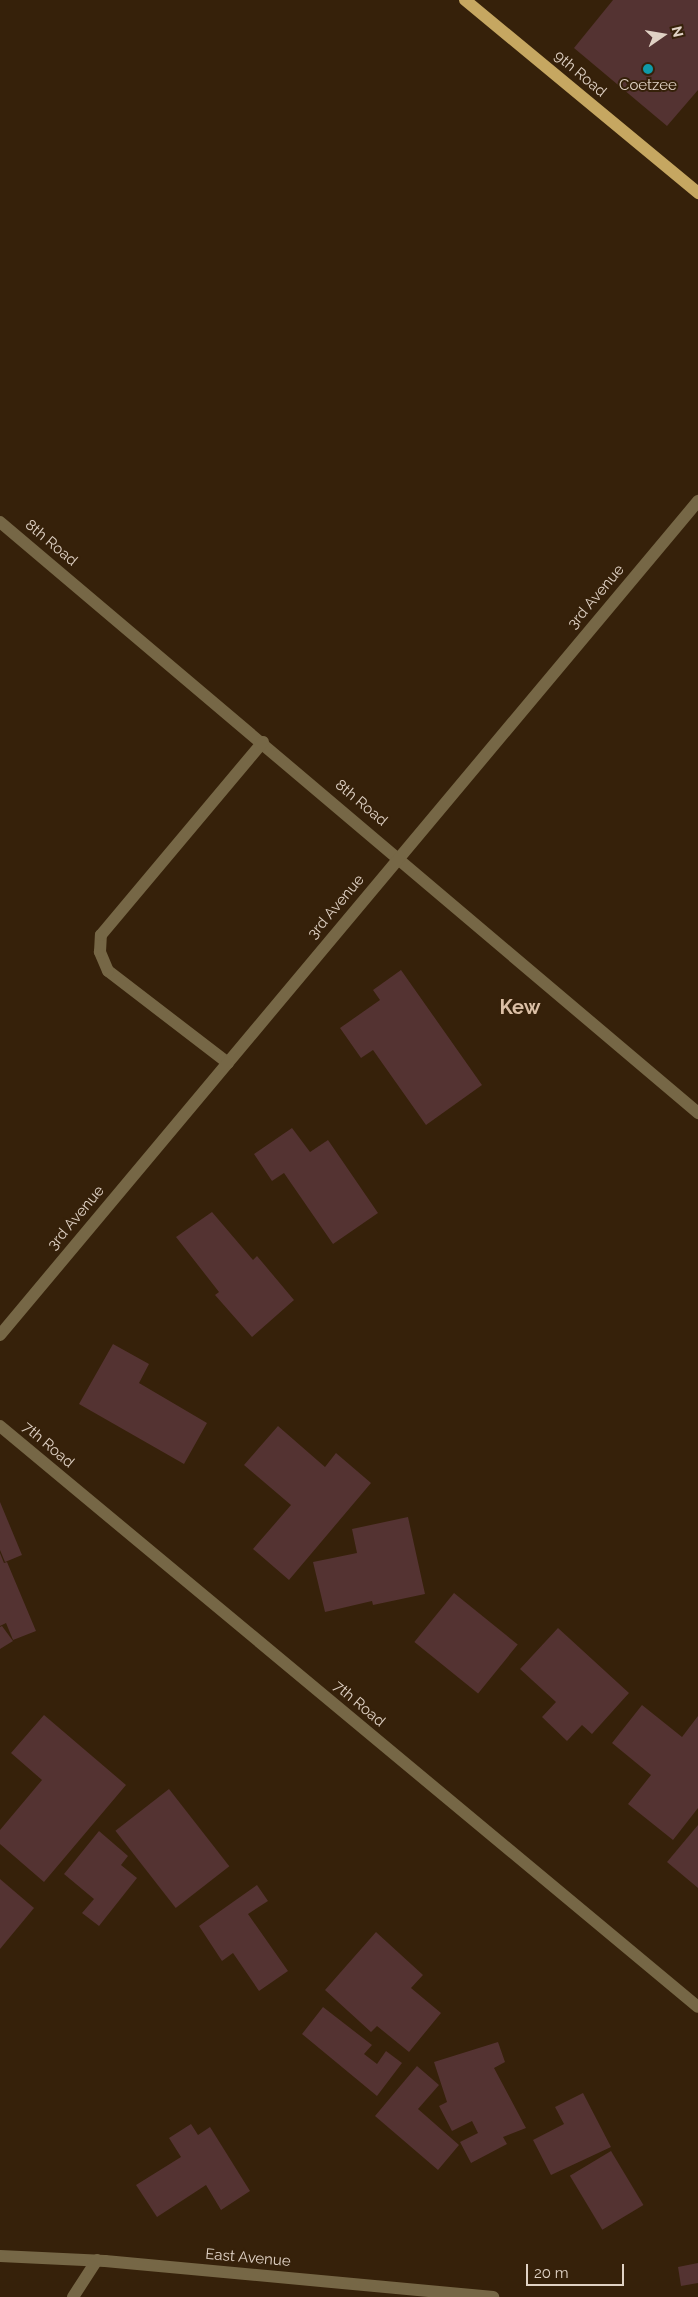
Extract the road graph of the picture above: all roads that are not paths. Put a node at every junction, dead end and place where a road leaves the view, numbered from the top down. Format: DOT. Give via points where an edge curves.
graph roads {
  1 [pos="465,0"];
  2 [pos="698,193"];
  3 [pos="698,502"];
  4 [pos="0,522"];
  5 [pos="262,742"];
  6 [pos="399,857"];
  7 [pos="228,1062"];
  8 [pos="698,1113"];
  9 [pos="0,1335"];
  10 [pos="0,1426"];
  11 [pos="698,2006"];
  12 [pos="0,2256"];
  13 [pos="97,2260"];
  14 [pos="73,2297"];
  15 [pos="493,2297"];
  1 -- 2 [label="main road, 9th Road"];
  3 -- 6 [label="street, 3rd Avenue"];
  4 -- 5 [label="street, 8th Road"];
  5 -- 6 [label="street, 8th Road"];
  5 -- 7 [label="street" via="102,935 100,952 108,970"];
  6 -- 7 [label="street, 3rd Avenue"];
  6 -- 8 [label="street, 8th Road"];
  7 -- 9 [label="street, 3rd Avenue"];
  10 -- 11 [label="street, 7th Road"];
  12 -- 13 [label="street, East Avenue"];
  13 -- 14 [label="street"];
  13 -- 15 [label="street, East Avenue"];
}
